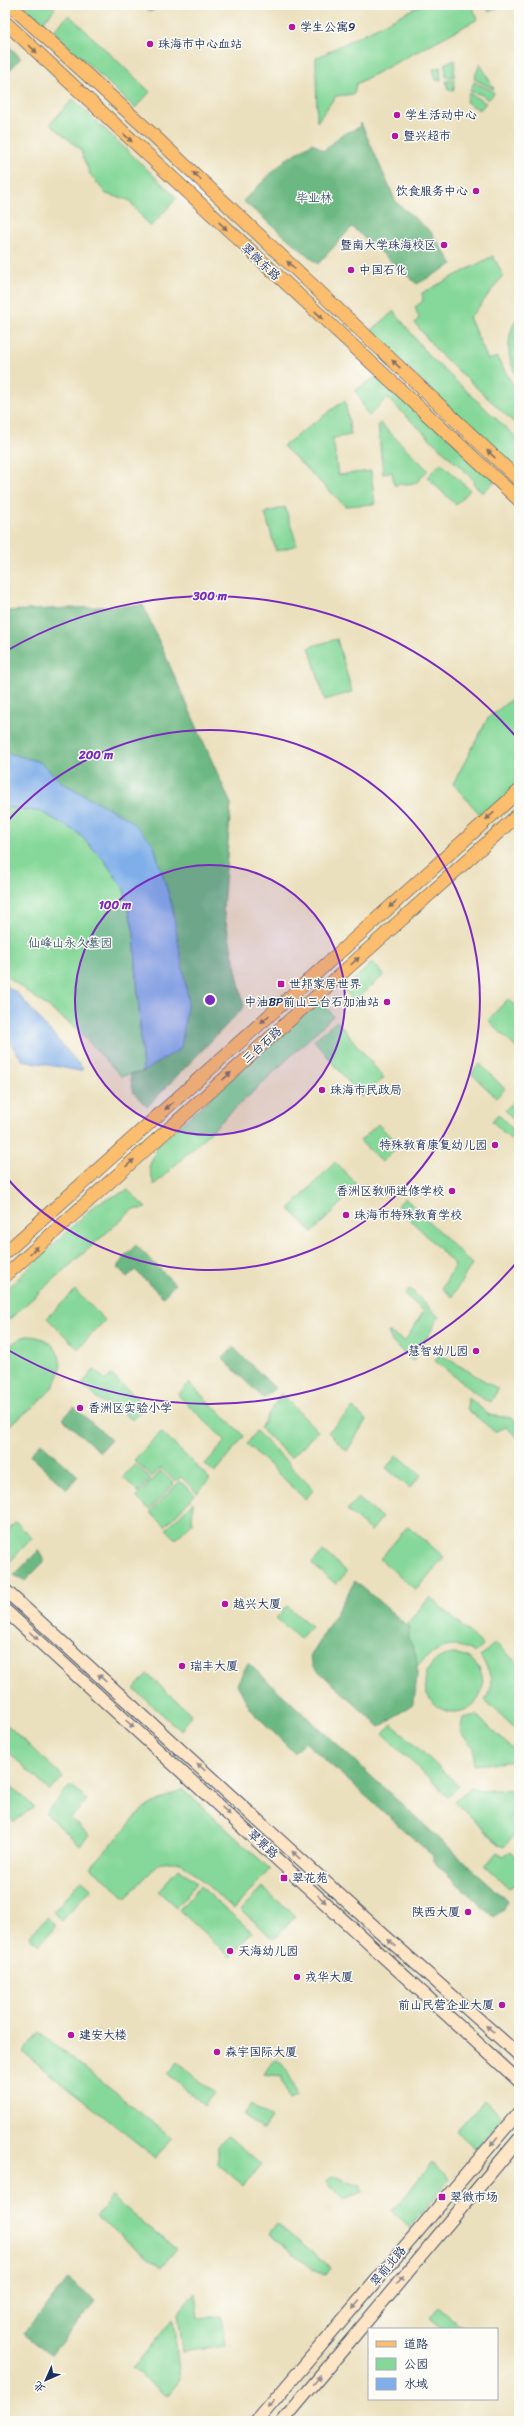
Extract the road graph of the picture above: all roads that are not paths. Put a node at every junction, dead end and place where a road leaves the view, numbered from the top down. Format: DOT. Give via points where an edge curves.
graph roads {
  1 [pos="10,5"];
  2 [pos="5,22"];
  3 [pos="519,480"];
  4 [pos="519,500"];
  5 [pos="519,791"];
  6 [pos="519,814"];
  7 [pos="5,1253"];
  8 [pos="5,1276"];
  9 [pos="5,1590"];
  10 [pos="5,1610"];
  11 [pos="519,2055"];
  12 [pos="519,2080"];
  13 [pos="519,2112"];
  14 [pos="519,2139"];
  15 [pos="257,2421"];
  16 [pos="283,2421"];
  3 -- 1 [label="main road, 翠微东路, one-way" via="150,132"];
  2 -- 4 [label="main road, 翠微东路, one-way"];
  5 -- 7 [label="main road, 三台石路, one-way"];
  8 -- 6 [label="main road, 三台石路, one-way"];
  11 -- 9 [label="main road, 翠景路, one-way"];
  10 -- 12 [label="main road, 翠景路, one-way"];
  13 -- 15 [label="main road, 翠前北路, one-way"];
  16 -- 14 [label="main road, 翠前北路, one-way"];
}
